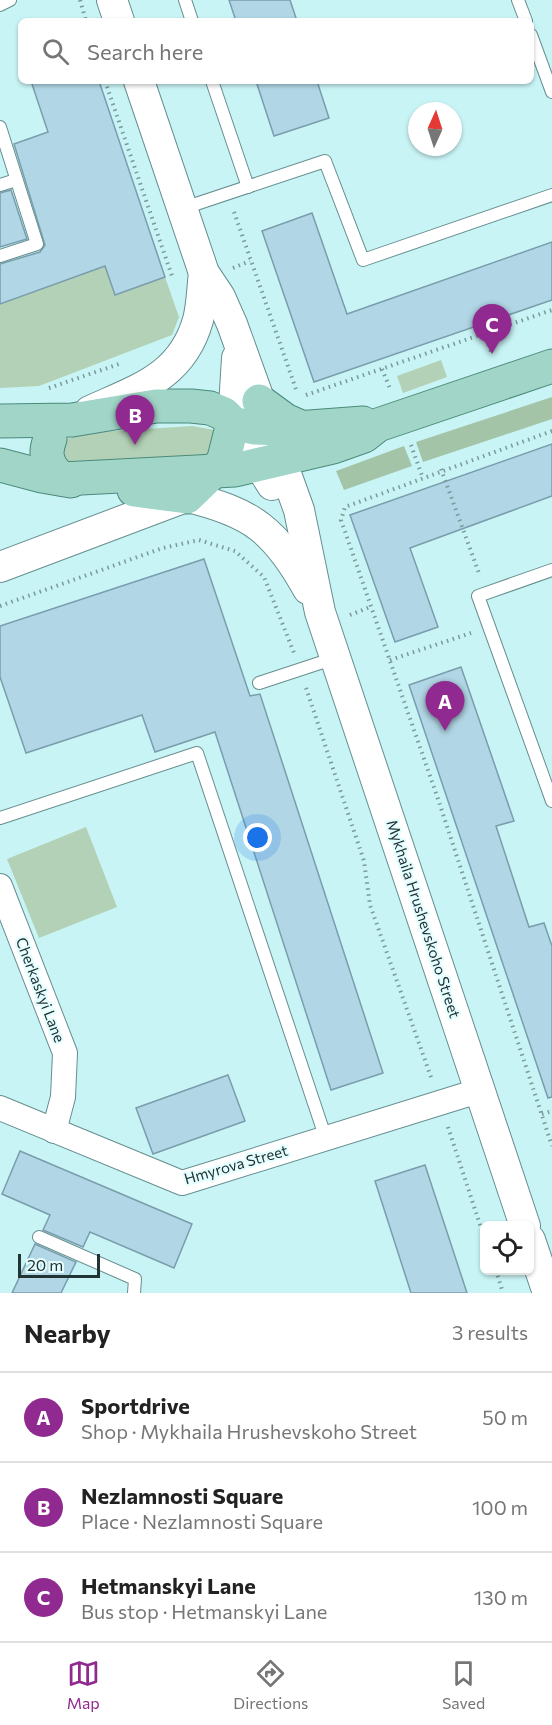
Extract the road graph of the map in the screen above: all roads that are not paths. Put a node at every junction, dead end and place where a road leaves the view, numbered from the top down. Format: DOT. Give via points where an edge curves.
graph roads {
  1 [pos="10,0"];
  2 [pos="112,0"];
  3 [pos="184,0"];
  4 [pos="518,0"];
  5 [pos="0,5"];
  6 [pos="118,18"];
  7 [pos="191,18"];
  8 [pos="525,18"];
  9 [pos="534,43"];
  10 [pos="140,84"];
  11 [pos="213,84"];
  12 [pos="552,92"];
  13 [pos="0,127"];
  14 [pos="16,180"];
  15 [pos="0,185"];
  16 [pos="248,187"];
  17 [pos="552,195"];
  18 [pos="181,209"];
  19 [pos="0,256"];
  20 [pos="204,273"];
  21 [pos="236,336"];
  22 [pos="552,366"];
  23 [pos="264,415"];
  24 [pos="0,421"];
  25 [pos="233,423"];
  26 [pos="61,430"];
  27 [pos="320,433"];
  28 [pos="269,462"];
  29 [pos="5,471"];
  30 [pos="215,471"];
  31 [pos="62,479"];
  32 [pos="187,497"];
  33 [pos="299,510"];
  34 [pos="300,558"];
  35 [pos="0,567"];
  36 [pos="552,570"];
  37 [pos="336,658"];
  38 [pos="259,683"];
  39 [pos="552,801"];
  40 [pos="0,818"];
  41 [pos="0,886"];
  42 [pos="478,1092"];
  43 [pos="0,1108"];
  44 [pos="54,1131"];
  45 [pos="326,1139"];
  46 [pos="523,1221"];
  47 [pos="39,1237"];
  48 [pos="534,1252"];
  49 [pos="134,1293"];
  50 [pos="548,1293"];
  1 -- 5 [label="lane"];
  2 -- 6 [label="street"];
  3 -- 7 [label="lane"];
  4 -- 8 [label="lane"];
  9 -- 12 [label="lane"];
  10 -- 18 [label="street"];
  11 -- 16 [label="lane"];
  13 -- 14 [label="lane"];
  14 -- 15 [label="lane"];
  14 -- 19 [label="lane" via="37,244"];
  16 -- 17 [label="lane" via="325,161 363,260"];
  16 -- 18 [label="lane"];
  18 -- 20 [label="street"];
  20 -- 21 [label="street" via="220,297"];
  20 -- 26 [label="street" via="199,319 182,356 154,382"];
  21 -- 23 [label="street"];
  21 -- 25 [label="street" via="238,369"];
  22 -- 27 [label="main road" via="378,425 354,423"];
  23 -- 25 [label="main road"];
  23 -- 27 [label="main road"];
  23 -- 28 [label="street"];
  24 -- 26 [label="main road"];
  25 -- 26 [label="main road" via="224,414 191,406 156,406"];
  25 -- 28 [label="street"];
  25 -- 30 [label="main road" via="227,455"];
  26 -- 29 [label="main road"];
  26 -- 31 [label="main road" via="46,447 49,464"];
  27 -- 28 [label="main road"];
  27 -- 33 [label="street" via="321,457 307,477"];
  28 -- 30 [label="main road"];
  28 -- 32 [label="street"];
  28 -- 33 [label="street"];
  28 -- 34 [label="street"];
  29 -- 31 [label="main road"];
  30 -- 31 [label="main road"];
  30 -- 32 [label="main road"];
  31 -- 32 [label="main road"];
  32 -- 34 [label="street" via="247,517"];
  32 -- 35 [label="street"];
  33 -- 34 [label="street"];
  34 -- 37 [label="street, Mykhaila Hrushevskoho Street"];
  36 -- 39 [label="lane" via="478,596"];
  37 -- 38 [label="lane"];
  37 -- 42 [label="street, Mykhaila Hrushevskoho Street"];
  40 -- 45 [label="lane" via="197,753"];
  41 -- 44 [label="street, Cherkaskyi Lane" via="65,1053 63,1097"];
  42 -- 45 [label="street, Hmyrova Street"];
  42 -- 46 [label="street, Mykhaila Hrushevskoho Street"];
  43 -- 44 [label="street, Hmyrova Street"];
  44 -- 45 [label="street, Hmyrova Street" via="182,1183"];
  47 -- 49 [label="lane" via="135,1279"];
  48 -- 50 [label="street"];
}
